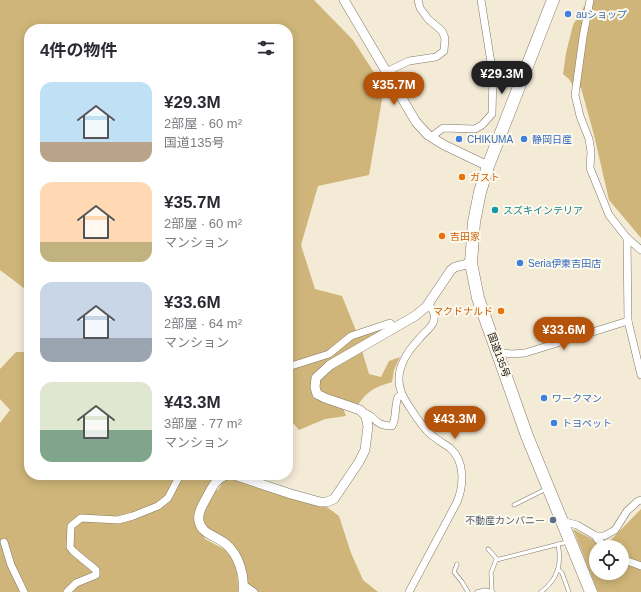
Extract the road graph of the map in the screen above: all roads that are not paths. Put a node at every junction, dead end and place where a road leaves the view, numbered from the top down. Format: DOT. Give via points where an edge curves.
graph roads {
  1 [pos="344,0"];
  2 [pos="418,0"];
  3 [pos="481,0"];
  4 [pos="553,0"];
  5 [pos="590,0"];
  6 [pos="386,72"];
  7 [pos="431,137"];
  8 [pos="488,166"];
  9 [pos="627,238"];
  10 [pos="641,250"];
  11 [pos="471,263"];
  12 [pos="428,304"];
  13 [pos="628,321"];
  14 [pos="394,328"];
  15 [pos="498,352"];
  16 [pos="293,365"];
  17 [pos="641,375"];
  18 [pos="402,395"];
  19 [pos="363,413"];
  20 [pos="177,480"];
  21 [pos="218,480"];
  22 [pos="249,480"];
  23 [pos="548,488"];
  24 [pos="641,500"];
  25 [pos="514,505"];
  26 [pos="562,521"];
  27 [pos="596,536"];
  28 [pos="598,540"];
  29 [pos="570,541"];
  30 [pos="4,542"];
  31 [pos="558,544"];
  32 [pos="488,549"];
  33 [pos="497,559"];
  34 [pos="629,562"];
  35 [pos="457,564"];
  36 [pos="641,566"];
  37 [pos="558,569"];
  38 [pos="243,588"];
  39 [pos="24,592"];
  40 [pos="67,592"];
  41 [pos="254,592"];
  42 [pos="409,592"];
  43 [pos="468,592"];
  44 [pos="477,592"];
  45 [pos="493,592"];
  46 [pos="541,592"];
  47 [pos="569,592"];
  48 [pos="591,592"];
  1 -- 6 [label="street"];
  2 -- 6 [label="street" via="428,19 442,30 445,38 444,51 436,57 409,61"];
  3 -- 7 [label="street" via="493,75 492,114 475,129 443,128"];
  4 -- 8 [label="highway, 国道135号"];
  5 -- 9 [label="street" via="575,95 591,152 590,168 609,215"];
  6 -- 7 [label="street" via="416,122"];
  7 -- 8 [label="street"];
  8 -- 11 [label="highway, 国道135号" via="474,222"];
  9 -- 10 [label="street"];
  9 -- 13 [label="street"];
  11 -- 12 [label="street" via="451,270"];
  11 -- 15 [label="highway, 国道135号" via="478,298"];
  12 -- 14 [label="street" via="415,316"];
  12 -- 18 [label="street" via="433,308 434,319 401,367 398,384"];
  13 -- 15 [label="street" via="525,353"];
  13 -- 17 [label="street"];
  14 -- 16 [label="street" via="390,323 351,336 329,354"];
  14 -- 19 [label="street" via="330,365 316,378 314,387 317,394"];
  15 -- 23 [label="highway, 国道135号"];
  18 -- 19 [label="street" via="396,403 392,426 380,425 368,414"];
  18 -- 42 [label="street" via="427,431 457,456 462,470 460,496"];
  19 -- 22 [label="street" via="368,426 365,450 334,499 320,502"];
  20 -- 40 [label="street" via="168,498 158,506 118,520 81,518 75,521 71,526 70,547 96,570 96,575 76,583"];
  21 -- 38 [label="street" via="199,512 198,522 205,532 226,544 238,560"];
  23 -- 25 [label="lane"];
  23 -- 26 [label="highway, 国道135号"];
  24 -- 27 [label="street" via="627,511 615,530 604,536"];
  26 -- 27 [label="street" via="577,525"];
  26 -- 29 [label="highway, 国道135号"];
  27 -- 28 [label="street"];
  29 -- 31 [label="lane"];
  29 -- 48 [label="highway, 国道135号"];
  30 -- 39 [label="street" via="11,565"];
  31 -- 33 [label="lane"];
  31 -- 37 [label="lane"];
  32 -- 33 [label="lane"];
  33 -- 45 [label="lane" via="491,573"];
  34 -- 36 [label="street"];
  35 -- 43 [label="lane" via="454,572"];
  37 -- 46 [label="lane" via="552,581"];
  37 -- 47 [label="lane"];
  38 -- 41 [label="street"];
  44 -- 45 [label="lane"];
}
